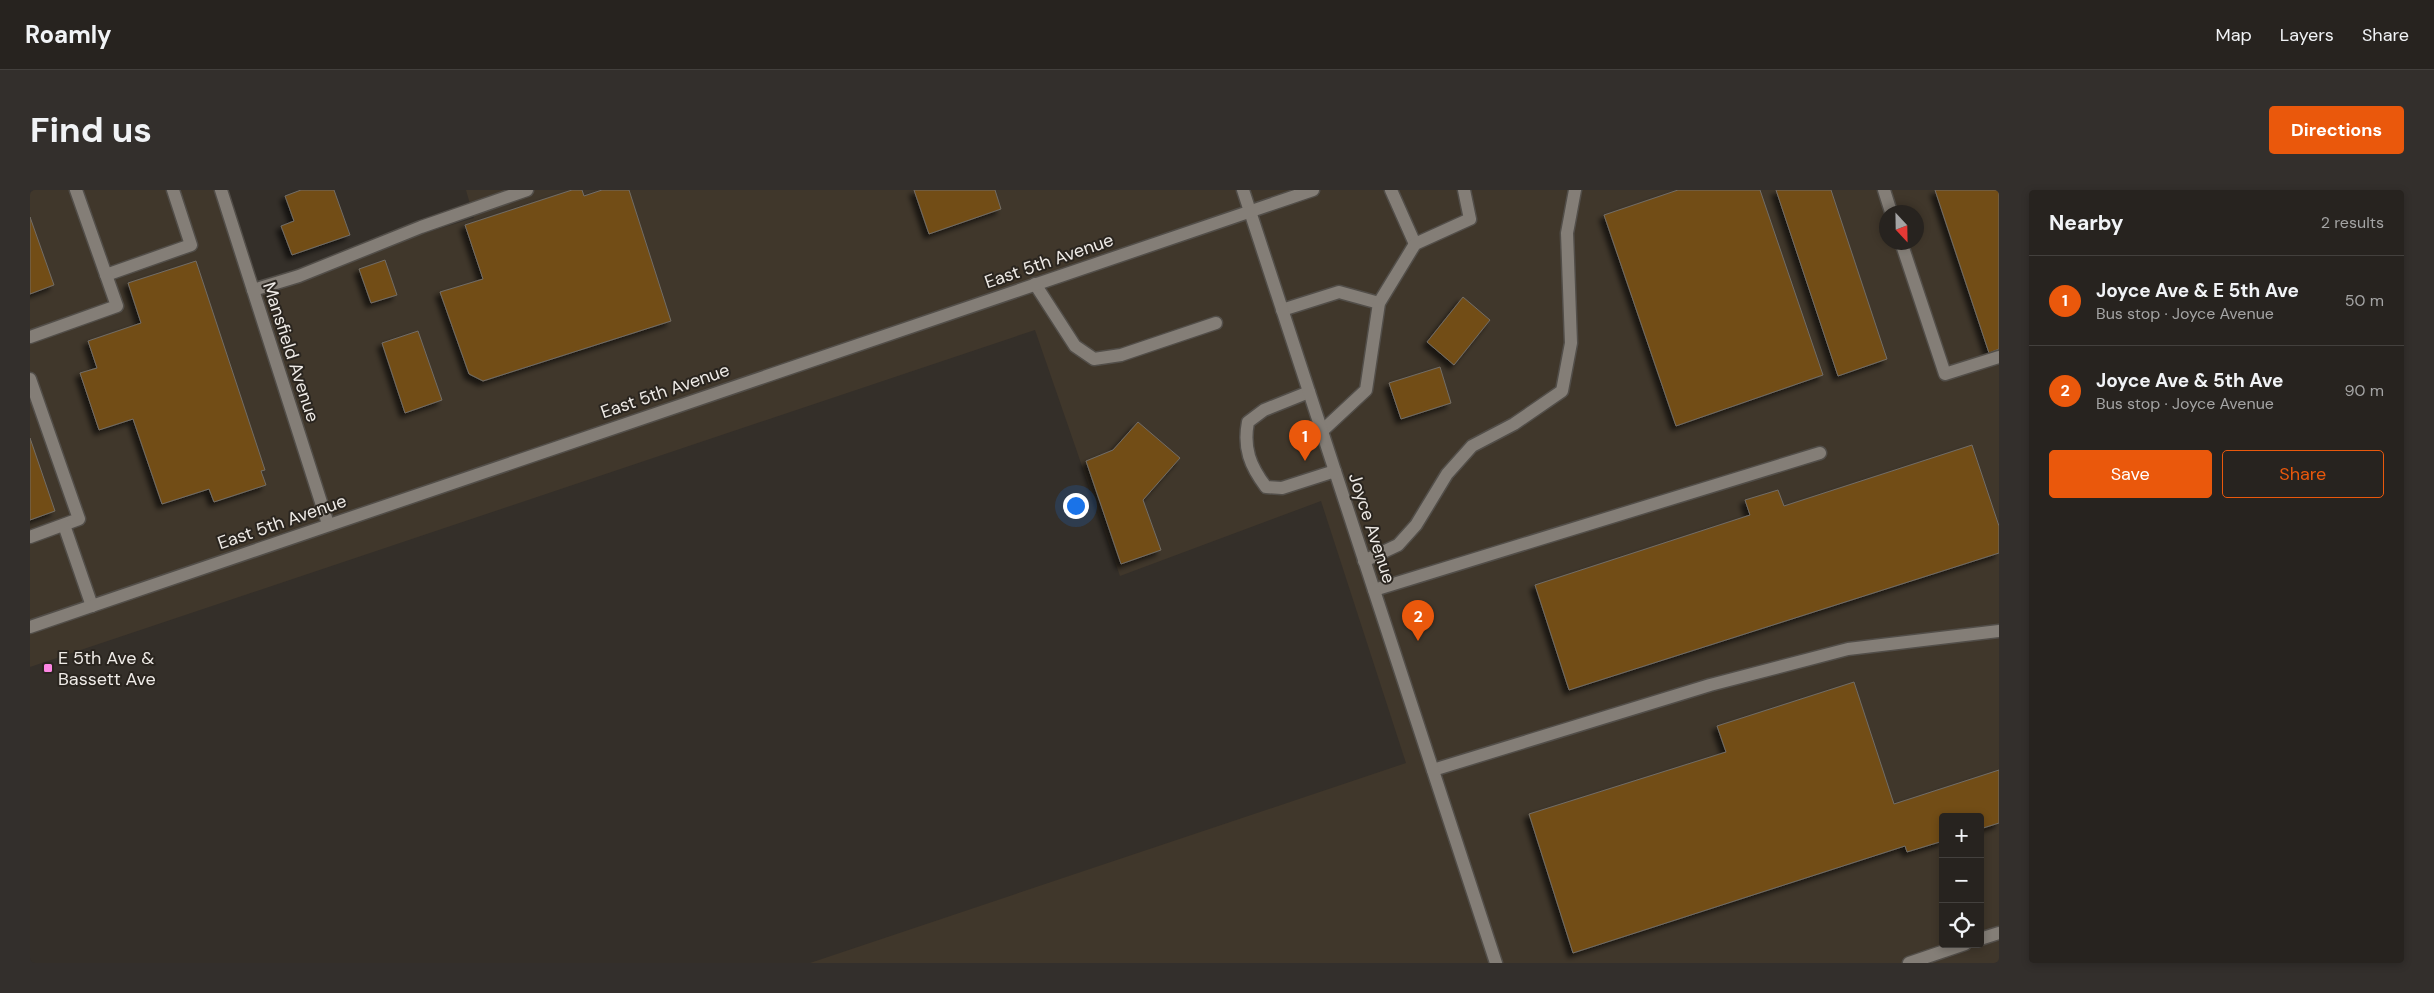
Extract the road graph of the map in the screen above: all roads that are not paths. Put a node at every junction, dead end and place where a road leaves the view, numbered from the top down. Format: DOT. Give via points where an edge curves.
graph roads {
  1 [pos="76,190"];
  2 [pos="173,190"];
  3 [pos="221,190"];
  4 [pos="527,190"];
  5 [pos="1243,190"];
  6 [pos="1313,190"];
  7 [pos="1391,190"];
  8 [pos="1464,190"];
  9 [pos="1575,190"];
  10 [pos="1884,190"];
  11 [pos="1889,205"];
  12 [pos="1250,211"];
  13 [pos="1415,244"];
  14 [pos="1904,250"];
  15 [pos="106,275"];
  16 [pos="1035,284"];
  17 [pos="253,290"];
  18 [pos="1379,303"];
  19 [pos="1282,310"];
  20 [pos="1216,323"];
  21 [pos="30,337"];
  22 [pos="1999,357"];
  23 [pos="30,379"];
  24 [pos="1309,392"];
  25 [pos="1322,430"];
  26 [pos="1820,452"];
  27 [pos="1335,471"];
  28 [pos="328,524"];
  29 [pos="64,525"];
  30 [pos="30,537"];
  31 [pos="1364,561"];
  32 [pos="1374,590"];
  33 [pos="92,606"];
  34 [pos="30,627"];
  35 [pos="1999,631"];
  36 [pos="1433,770"];
  37 [pos="1999,933"];
  38 [pos="1984,938"];
  39 [pos="1953,948"];
  40 [pos="1496,963"];
  41 [pos="1909,963"];
  1 -- 15 [label="main road"];
  2 -- 15 [label="main road" via="191,245"];
  3 -- 17 [label="main road, Mansfield Avenue"];
  4 -- 17 [label="main road" via="421,227 299,276"];
  5 -- 12 [label="main road, Joyce Avenue"];
  6 -- 12 [label="main road, East 5th Avenue"];
  7 -- 13 [label="main road"];
  8 -- 13 [label="main road" via="1470,219"];
  9 -- 31 [label="main road" via="1567,232 1571,343 1562,391 1514,424 1472,446 1447,474 1416,525 1398,545"];
  10 -- 11 [label="main road"];
  12 -- 16 [label="main road, East 5th Avenue"];
  12 -- 19 [label="main road, Joyce Avenue"];
  13 -- 18 [label="main road"];
  14 -- 22 [label="main road" via="1945,374"];
  15 -- 21 [label="main road" via="117,306"];
  16 -- 20 [label="main road" via="1075,346 1094,359 1121,355"];
  16 -- 28 [label="main road, East 5th Avenue"];
  17 -- 28 [label="main road, Mansfield Avenue"];
  18 -- 19 [label="main road" via="1339,292"];
  18 -- 25 [label="main road" via="1366,390"];
  19 -- 24 [label="main road, Joyce Avenue"];
  23 -- 29 [label="main road" via="79,519"];
  24 -- 25 [label="main road, Joyce Avenue"];
  24 -- 27 [label="main road" via="1264,410 1248,422 1244,441 1255,472 1266,487 1282,488"];
  25 -- 27 [label="main road, Joyce Avenue"];
  26 -- 32 [label="main road"];
  27 -- 31 [label="main road, Joyce Avenue"];
  28 -- 33 [label="main road, East 5th Avenue"];
  29 -- 30 [label="main road"];
  29 -- 33 [label="main road"];
  31 -- 32 [label="main road, Joyce Avenue"];
  32 -- 36 [label="main road, Joyce Avenue"];
  33 -- 34 [label="main road, East 5th Avenue"];
  35 -- 36 [label="main road" via="1848,649 1710,685"];
  36 -- 40 [label="main road, Joyce Avenue"];
  37 -- 38 [label="main road"];
  39 -- 41 [label="main road"];
}
